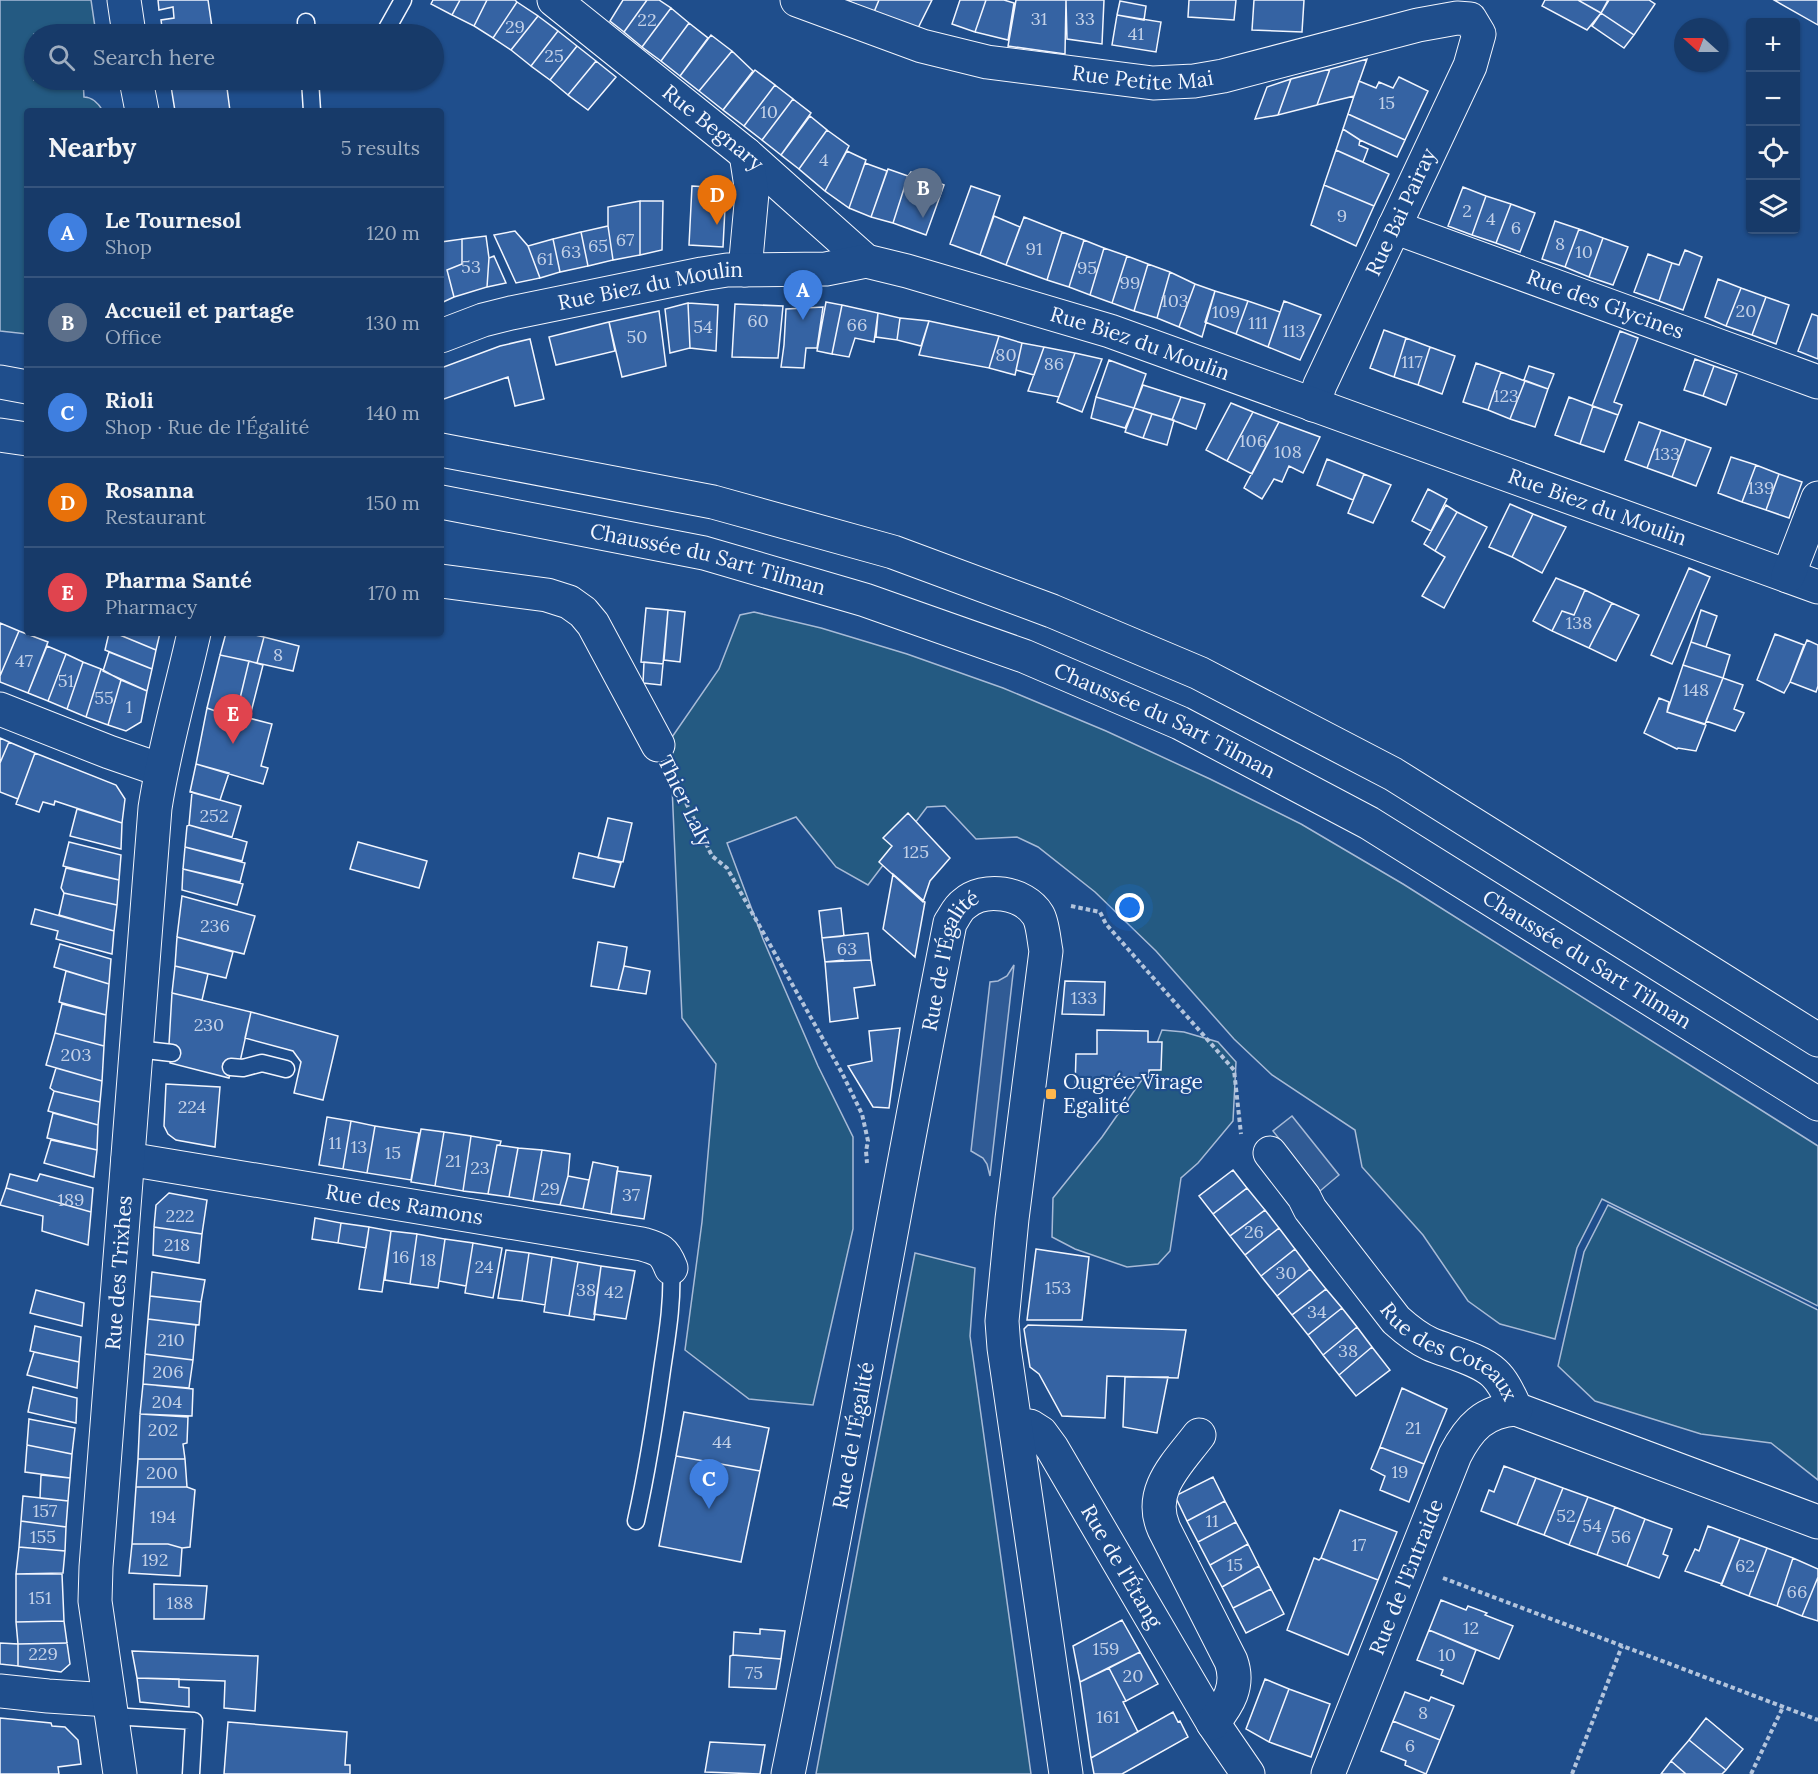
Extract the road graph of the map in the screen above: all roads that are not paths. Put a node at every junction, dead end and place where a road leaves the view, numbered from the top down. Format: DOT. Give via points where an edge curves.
graph roads {
  1 [pos="124,0"];
  2 [pos="403,0"];
  3 [pos="554,0"];
  4 [pos="797,0"];
  5 [pos="1474,10"];
  6 [pos="128,24"];
  7 [pos="390,24"];
  8 [pos="138,90"];
  9 [pos="311,90"];
  10 [pos="141,108"];
  11 [pos="312,108"];
  12 [pos="746,154"];
  13 [pos="1394,227"];
  14 [pos="866,261"];
  15 [pos="745,270"];
  16 [pos="444,335"];
  17 [pos="0,382"];
  18 [pos="1818,382"];
  19 [pos="24,386"];
  20 [pos="1312,405"];
  21 [pos="0,435"];
  22 [pos="24,439"];
  23 [pos="444,451"];
  24 [pos="1818,498"];
  25 [pos="444,503"];
  26 [pos="444,580"];
  27 [pos="1803,582"];
  28 [pos="193,636"];
  29 [pos="0,709"];
  30 [pos="658,745"];
  31 [pos="160,770"];
  32 [pos="1818,1041"];
  33 [pos="137,1049"];
  34 [pos="172,1053"];
  35 [pos="231,1066"];
  36 [pos="286,1069"];
  37 [pos="1818,1104"];
  38 [pos="1269,1153"];
  39 [pos="128,1159"];
  40 [pos="671,1268"];
  41 [pos="1516,1409"];
  42 [pos="1017,1428"];
  43 [pos="1199,1435"];
  44 [pos="636,1521"];
  45 [pos="1818,1521"];
  46 [pos="0,1691"];
  47 [pos="111,1708"];
  48 [pos="1213,1723"];
  49 [pos="120,1774"];
  50 [pos="191,1774"];
  51 [pos="788,1774"];
  52 [pos="1066,1774"];
  53 [pos="1248,1774"];
  54 [pos="1328,1774"];
  1 -- 6 [label="main road"];
  2 -- 7 [label="lane"];
  3 -- 12 [label="main road, Rue Begnary"];
  4 -- 5 [label="main road, Rue Petite Mai" via="955,55 1152,83 1223,76 1457,18"];
  5 -- 13 [label="main road, Rue Bai Pairay" via="1479,34 1470,66"];
  8 -- 10 [label="main road"];
  9 -- 11 [label="lane"];
  12 -- 14 [label="main road, Rue Begnary"];
  12 -- 15 [label="main road" via="752,193"];
  13 -- 18 [label="main road, Rue des Glycines"];
  13 -- 20 [label="main road, Rue Bai Pairay"];
  14 -- 15 [label="main road, Rue Biez du Moulin" via="826,269"];
  14 -- 20 [label="main road, Rue Biez du Moulin" via="1110,331"];
  15 -- 16 [label="main road, Rue Biez du Moulin" via="702,274 542,306 483,320"];
  17 -- 19 [label="main road"];
  20 -- 27 [label="main road, Rue Biez du Moulin"];
  21 -- 22 [label="main road"];
  23 -- 32 [label="main road" via="713,502 893,552 1052,610 1199,673 1393,774"];
  24 -- 27 [label="main road"];
  25 -- 37 [label="main road, Chaussée du Sart Tilman" via="704,553 865,600 1024,656 1180,723 1369,823"];
  26 -- 30 [label="main road, Thier Laly" via="547,595 583,612"];
  28 -- 31 [label="main road"];
  29 -- 31 [label="main road"];
  31 -- 33 [label="main road, Rue des Trixhes"];
  33 -- 34 [label="lane"];
  33 -- 39 [label="main road, Rue des Trixhes"];
  35 -- 36 [label="lane" via="243,1068 262,1063"];
  38 -- 41 [label="main road, Rue des Coteaux" via="1396,1320 1428,1343 1493,1372"];
  39 -- 40 [label="main road, Rue des Ramons" via="642,1244 666,1255"];
  39 -- 47 [label="main road, Rue des Trixhes" via="96,1567 95,1601"];
  40 -- 44 [label="lane" via="664,1355"];
  41 -- 45 [label="main road, Rue des Coteaux"];
  41 -- 54 [label="main road, Rue de l'Entraide" via="1490,1415 1464,1437"];
  42 -- 48 [label="main road, Rue de l'Étang" via="1030,1426 1052,1448"];
  42 -- 51 [label="main road, Rue de l'Égalité" via="1002,1321 1046,951 1039,916 1026,902 1005,894 983,894 964,904 950,923"];
  42 -- 52 [label="main road"];
  43 -- 48 [label="main road" via="1167,1479 1158,1509 1164,1529 1234,1670 1233,1691"];
  46 -- 47 [label="main road"];
  47 -- 49 [label="main road, Rue des Trixhes"];
  47 -- 50 [label="lane" via="194,1721"];
  48 -- 53 [label="main road, Rue de l'Étang"];
}
